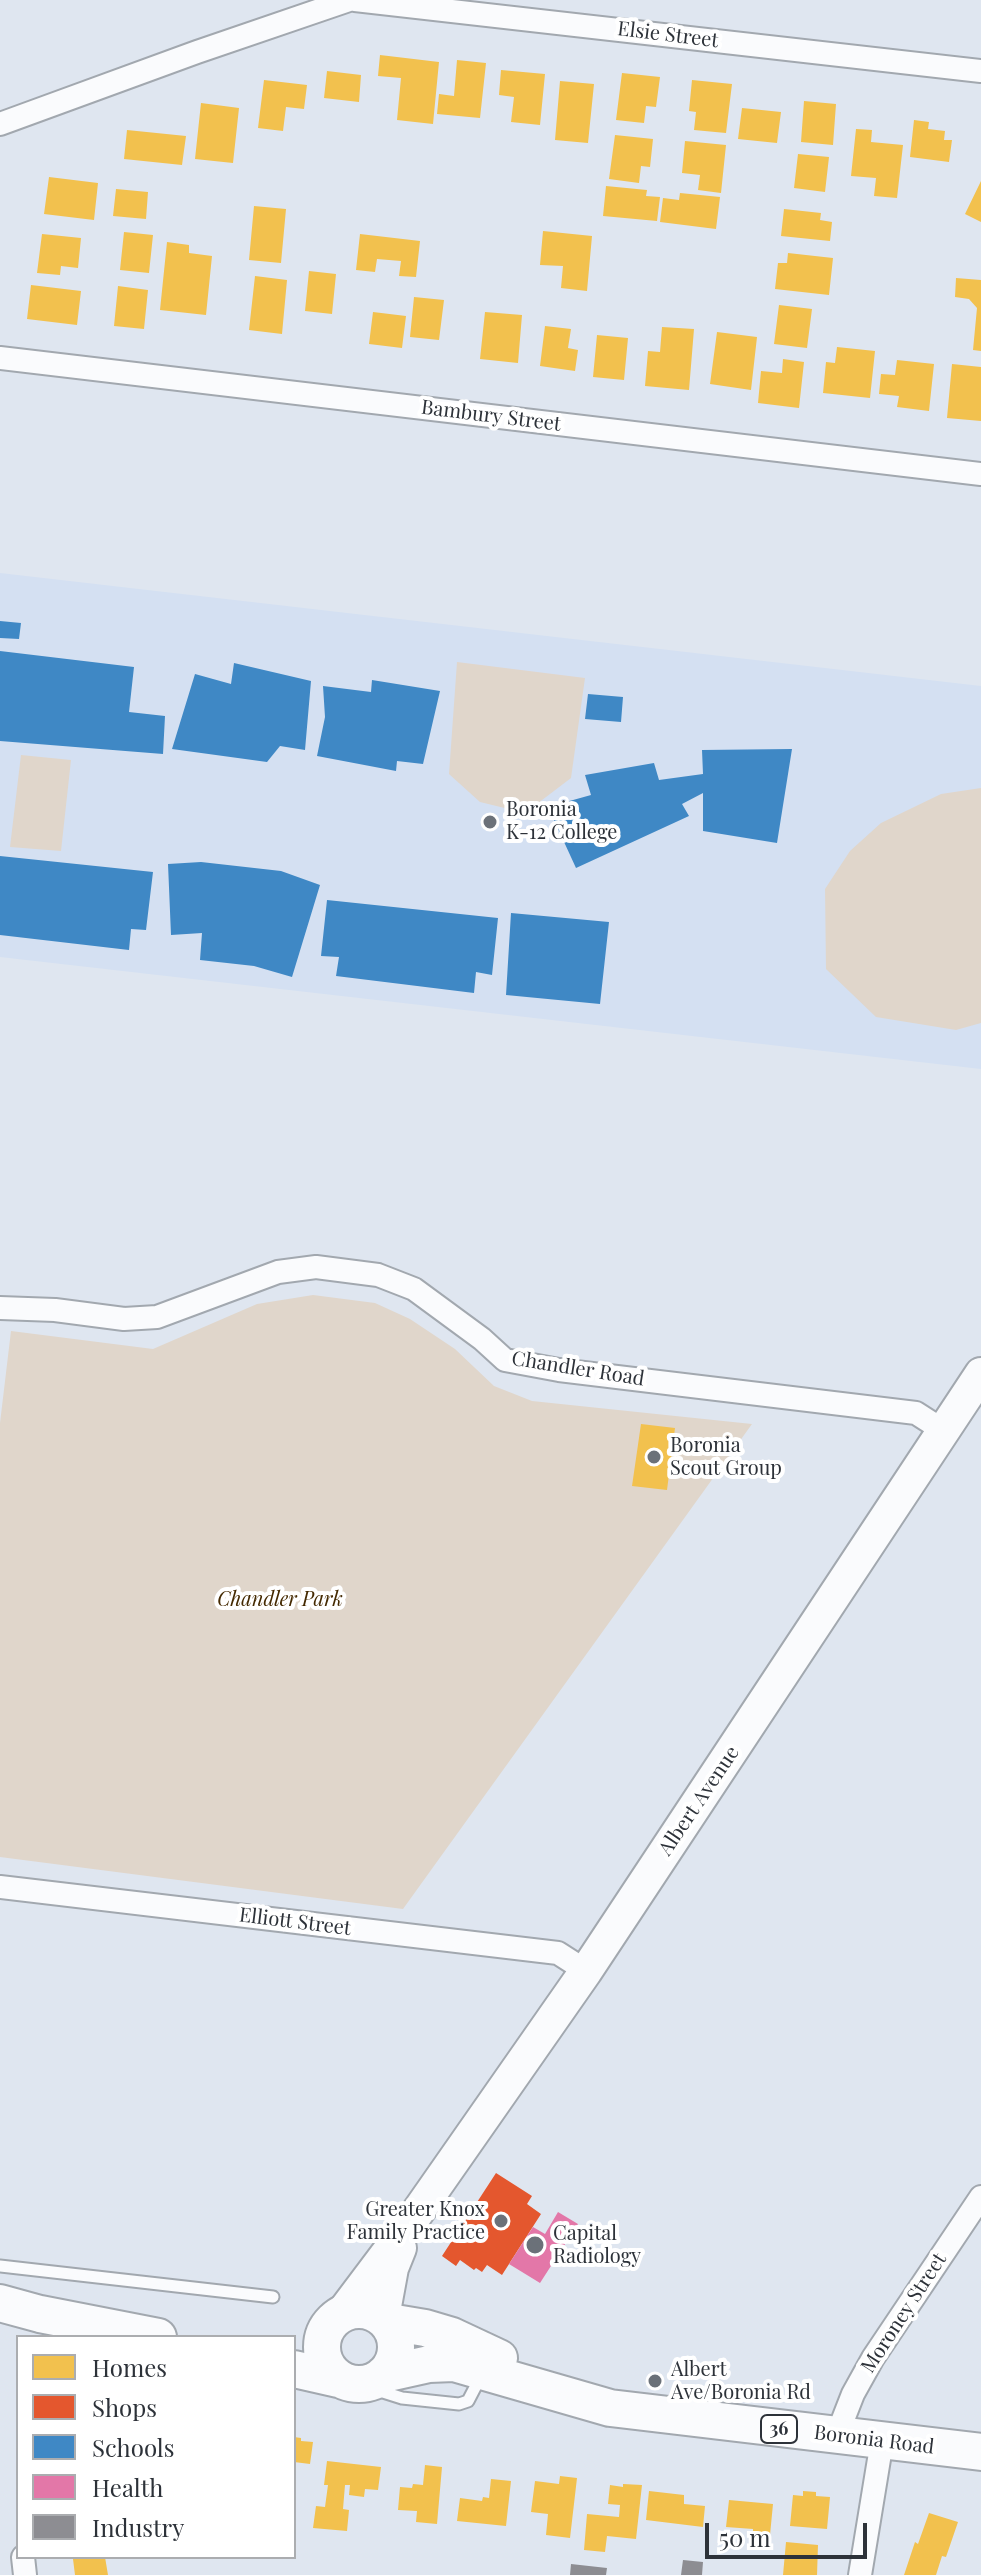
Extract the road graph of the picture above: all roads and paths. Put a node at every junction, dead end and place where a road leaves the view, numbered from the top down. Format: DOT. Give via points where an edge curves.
graph roads {
  1 [pos="349,0"];
  2 [pos="355,0"];
  3 [pos="368,0"];
  4 [pos="981,71"];
  5 [pos="0,124"];
  6 [pos="0,358"];
  7 [pos="981,474"];
  8 [pos="0,1308"];
  9 [pos="981,1374"];
  10 [pos="944,1431"];
  11 [pos="0,1887"];
  12 [pos="586,1971"];
  13 [pos="981,2197"];
  14 [pos="410,2223"];
  15 [pos="0,2266"];
  16 [pos="273,2297"];
  17 [pos="0,2303"];
  18 [pos="0,2314"];
  19 [pos="336,2318"];
  20 [pos="386,2320"];
  21 [pos="42,2322"];
  22 [pos="143,2335"];
  23 [pos="296,2336"];
  24 [pos="296,2369"];
  25 [pos="361,2379"];
  26 [pos="578,2400"];
  27 [pos="837,2435"];
  28 [pos="882,2441"];
  29 [pos="981,2452"];
  30 [pos="860,2575"];
  1 -- 5 [label="street"];
  2 -- 3 [label="street, Elsie Street"];
  3 -- 4 [label="street, Elsie Street"];
  6 -- 7 [label="street, Bambury Street"];
  8 -- 10 [label="street, Chandler Road" via="157,1317 278,1272 316,1267 378,1275 414,1289 505,1360 916,1413"];
  9 -- 10 [label="main road, Albert Avenue"];
  10 -- 12 [label="main road, Albert Avenue"];
  11 -- 12 [label="street, Elliott Street" via="558,1953"];
  12 -- 14 [label="main road, Albert Avenue"];
  13 -- 27 [label="street, Moroney Street" via="873,2358"];
  14 -- 19 [label="main road, Albert Avenue"];
  14 -- 20 [label="main road, Albert Avenue" via="392,2268"];
  15 -- 16 [label="lane"];
  17 -- 21 [label="main road"];
  18 -- 21 [label="main road"];
  19 -- 20 [label="main road, 36" via="362,2310"];
  19 -- 23 [label="main road, 36"];
  19 -- 25 [label="main road" via="322,2342 322,2355 329,2370"];
  20 -- 25 [label="main road" via="396,2339 394,2358"];
  20 -- 26 [label="main road, Boronia Road / 36" via="452,2336"];
  21 -- 22 [label="main road"];
  24 -- 25 [label="main road, Boronia Road / 36"];
  25 -- 26 [label="main road, Boronia Road / 36" via="444,2362"];
  26 -- 27 [label="main road, Boronia Road / 36"];
  27 -- 28 [label="main road, Boronia Road / 36"];
  28 -- 29 [label="main road, Boronia Road / 36"];
  28 -- 30 [label="street"];
}
